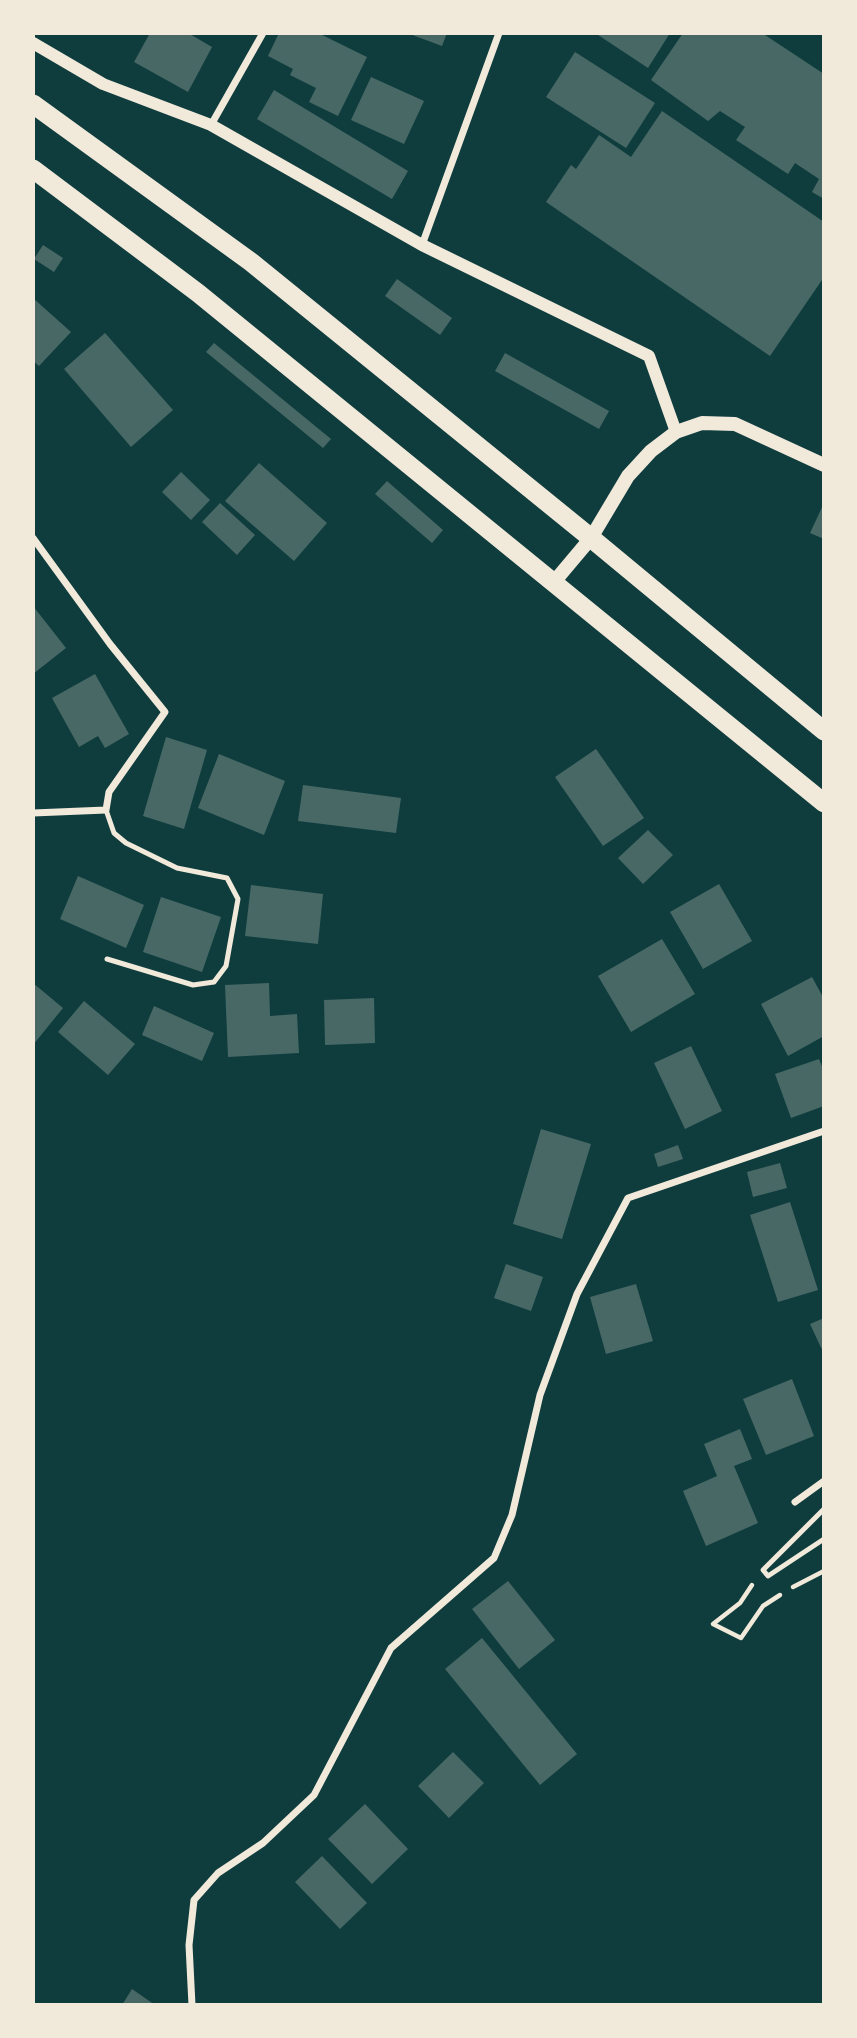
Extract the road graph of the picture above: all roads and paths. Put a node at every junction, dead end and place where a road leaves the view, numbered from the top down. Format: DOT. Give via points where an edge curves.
graph roads {
  1 [pos="263,33"];
  2 [pos="499,33"];
  3 [pos="33,43"];
  4 [pos="33,104"];
  5 [pos="211,125"];
  6 [pos="37,174"];
  7 [pos="422,245"];
  8 [pos="676,432"];
  9 [pos="824,465"];
  10 [pos="33,538"];
  11 [pos="592,538"];
  12 [pos="554,582"];
  13 [pos="824,731"];
  14 [pos="824,803"];
  15 [pos="106,810"];
  16 [pos="33,813"];
  17 [pos="107,959"];
  18 [pos="824,1131"];
  19 [pos="824,1481"];
  20 [pos="795,1502"];
  21 [pos="824,1509"];
  22 [pos="824,1539"];
  23 [pos="763,1570"];
  24 [pos="824,1571"];
  25 [pos="192,2005"];
  1 -- 5 [label="street"];
  2 -- 7 [label="street"];
  3 -- 5 [label="street" via="103,84"];
  4 -- 11 [label="highway" via="251,262"];
  5 -- 7 [label="street"];
  6 -- 12 [label="highway" via="198,293"];
  7 -- 8 [label="street" via="649,356"];
  8 -- 9 [label="main road" via="702,423 735,424"];
  8 -- 11 [label="main road" via="628,476"];
  10 -- 15 [label="street" via="165,712 109,792"];
  11 -- 12 [label="main road"];
  11 -- 13 [label="highway"];
  12 -- 14 [label="highway"];
  15 -- 16 [label="street"];
  15 -- 17 [label="lane" via="114,833 125,843 177,868 227,878 238,899 226,966 214,982 193,985"];
  18 -- 25 [label="street" via="628,1198 572,1306 540,1395 512,1515 494,1558 391,1648 314,1795 263,1843 218,1873 194,1900 189,1945"];
  19 -- 20 [label="street"];
  21 -- 23 [label="lane"];
  22 -- 23 [label="lane" via="768,1576"];
  23 -- 24 [label="path" via="740,1602 713,1624 741,1638 763,1606"];
}
